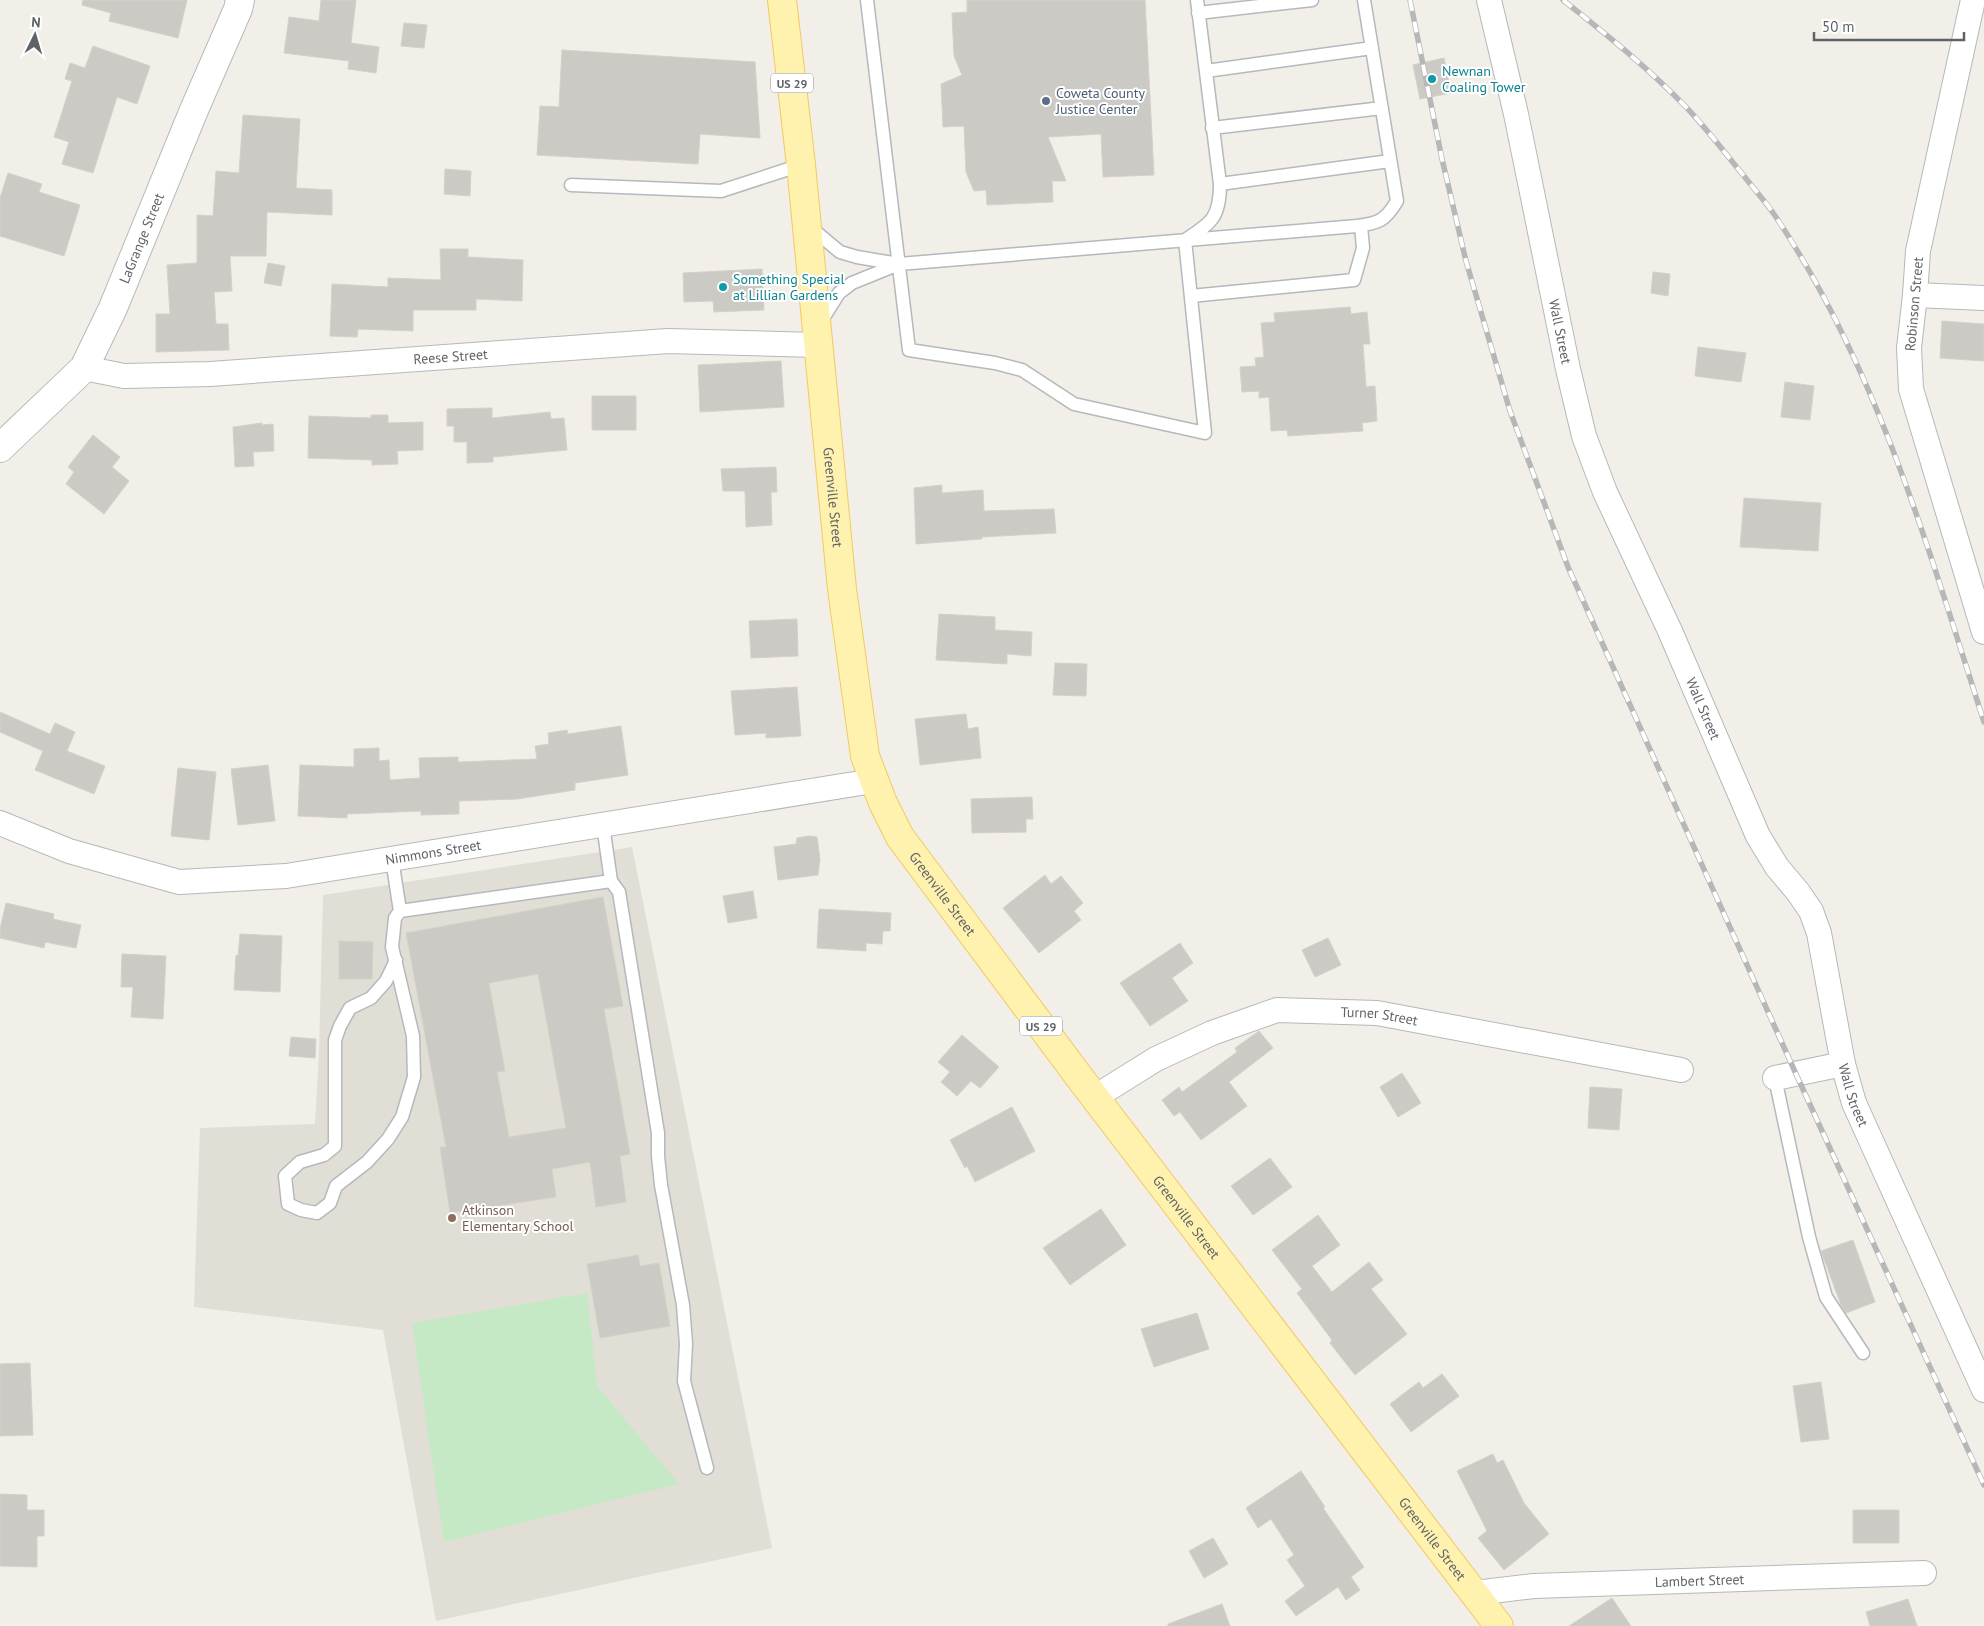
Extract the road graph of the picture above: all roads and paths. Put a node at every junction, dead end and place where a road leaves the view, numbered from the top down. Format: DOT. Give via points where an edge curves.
graph roads {
  1 [pos="240,0"];
  2 [pos="782,0"];
  3 [pos="867,0"];
  4 [pos="1197,0"];
  5 [pos="1312,0"];
  6 [pos="1364,0"];
  7 [pos="1489,0"];
  8 [pos="1973,0"];
  9 [pos="1198,13"];
  10 [pos="1372,48"];
  11 [pos="1206,71"];
  12 [pos="1382,108"];
  13 [pos="1212,128"];
  14 [pos="1390,161"];
  15 [pos="801,165"];
  16 [pos="1220,184"];
  17 [pos="570,185"];
  18 [pos="806,224"];
  19 [pos="1361,226"];
  20 [pos="1185,240"];
  21 [pos="900,264"];
  22 [pos="1916,295"];
  23 [pos="1191,296"];
  24 [pos="1984,298"];
  25 [pos="817,337"];
  26 [pos="84,368"];
  27 [pos="0,448"];
  28 [pos="1974,568"];
  29 [pos="1984,632"];
  30 [pos="873,781"];
  31 [pos="0,823"];
  32 [pos="603,824"];
  33 [pos="392,859"];
  34 [pos="611,881"];
  35 [pos="400,911"];
  36 [pos="396,960"];
  37 [pos="1843,1064"];
  38 [pos="1681,1070"];
  39 [pos="1775,1078"];
  40 [pos="1095,1097"];
  41 [pos="1863,1353"];
  42 [pos="1984,1390"];
  43 [pos="707,1468"];
  44 [pos="1924,1573"];
  45 [pos="1475,1593"];
  46 [pos="1499,1626"];
  1 -- 26 [label="street, LaGrange Street" via="113,308"];
  2 -- 15 [label="main road, Greenville Street / US 29"];
  3 -- 21 [label="lane"];
  4 -- 9 [label="lane"];
  5 -- 9 [label="lane"];
  6 -- 10 [label="lane"];
  7 -- 37 [label="street, Wall Street" via="1584,436 1605,492 1670,631 1758,836 1811,911 1819,933"];
  8 -- 22 [label="street, Robinson Street" via="1918,251"];
  9 -- 11 [label="lane"];
  10 -- 11 [label="lane"];
  10 -- 12 [label="lane"];
  11 -- 13 [label="lane"];
  12 -- 13 [label="lane"];
  12 -- 14 [label="lane"];
  13 -- 16 [label="lane"];
  14 -- 16 [label="lane"];
  14 -- 19 [label="lane" via="1397,202 1383,220"];
  15 -- 17 [label="lane" via="721,191"];
  15 -- 18 [label="main road, Greenville Street / US 29"];
  16 -- 20 [label="lane" via="1217,212"];
  18 -- 21 [label="lane" via="840,252"];
  18 -- 25 [label="main road, Greenville Street / US 29"];
  19 -- 20 [label="lane"];
  19 -- 23 [label="lane" via="1363,248 1354,280"];
  20 -- 21 [label="lane"];
  20 -- 23 [label="lane"];
  21 -- 23 [label="lane" via="909,350 1022,370 1074,404 1205,433"];
  21 -- 25 [label="lane" via="852,283 840,293"];
  22 -- 24 [label="street"];
  22 -- 28 [label="street, Robinson Street" via="1908,348 1912,389"];
  25 -- 26 [label="street, Reese Street" via="668,341 210,374 124,376"];
  25 -- 30 [label="main road, Greenville Street / US 29" via="842,588 865,756"];
  26 -- 27 [label="street, LaGrange Street"];
  28 -- 29 [label="street, Robinson Street"];
  30 -- 32 [label="street, Nimmons Street"];
  30 -- 40 [label="main road, Greenville Street / US 29" via="900,837"];
  31 -- 33 [label="street, Nimmons Street" via="69,851 179,882 286,876"];
  32 -- 33 [label="street, Nimmons Street"];
  32 -- 34 [label="lane"];
  33 -- 35 [label="lane"];
  34 -- 35 [label="lane"];
  34 -- 43 [label="lane" via="618,892 658,1133 661,1185 683,1305 684,1381"];
  35 -- 36 [label="lane" via="394,918 392,947"];
  36 -- 36 [label="lane" via="386,981 371,998 350,1008 340,1026 335,1040 335,1146 324,1155 300,1162 285,1176 288,1204 302,1210 317,1213 330,1203 336,1186 367,1162 402,1117 414,1077 413,1036"];
  37 -- 39 [label="street"];
  37 -- 42 [label="street, Wall Street" via="1868,1137"];
  38 -- 40 [label="street, Turner Street" via="1377,1013 1277,1010 1212,1033 1156,1059"];
  39 -- 41 [label="lane" via="1809,1237 1826,1297"];
  40 -- 45 [label="main road, Greenville Street / US 29"];
  44 -- 45 [label="street, Lambert Street" via="1534,1586"];
  45 -- 46 [label="main road, Greenville Street / US 29"];
}
